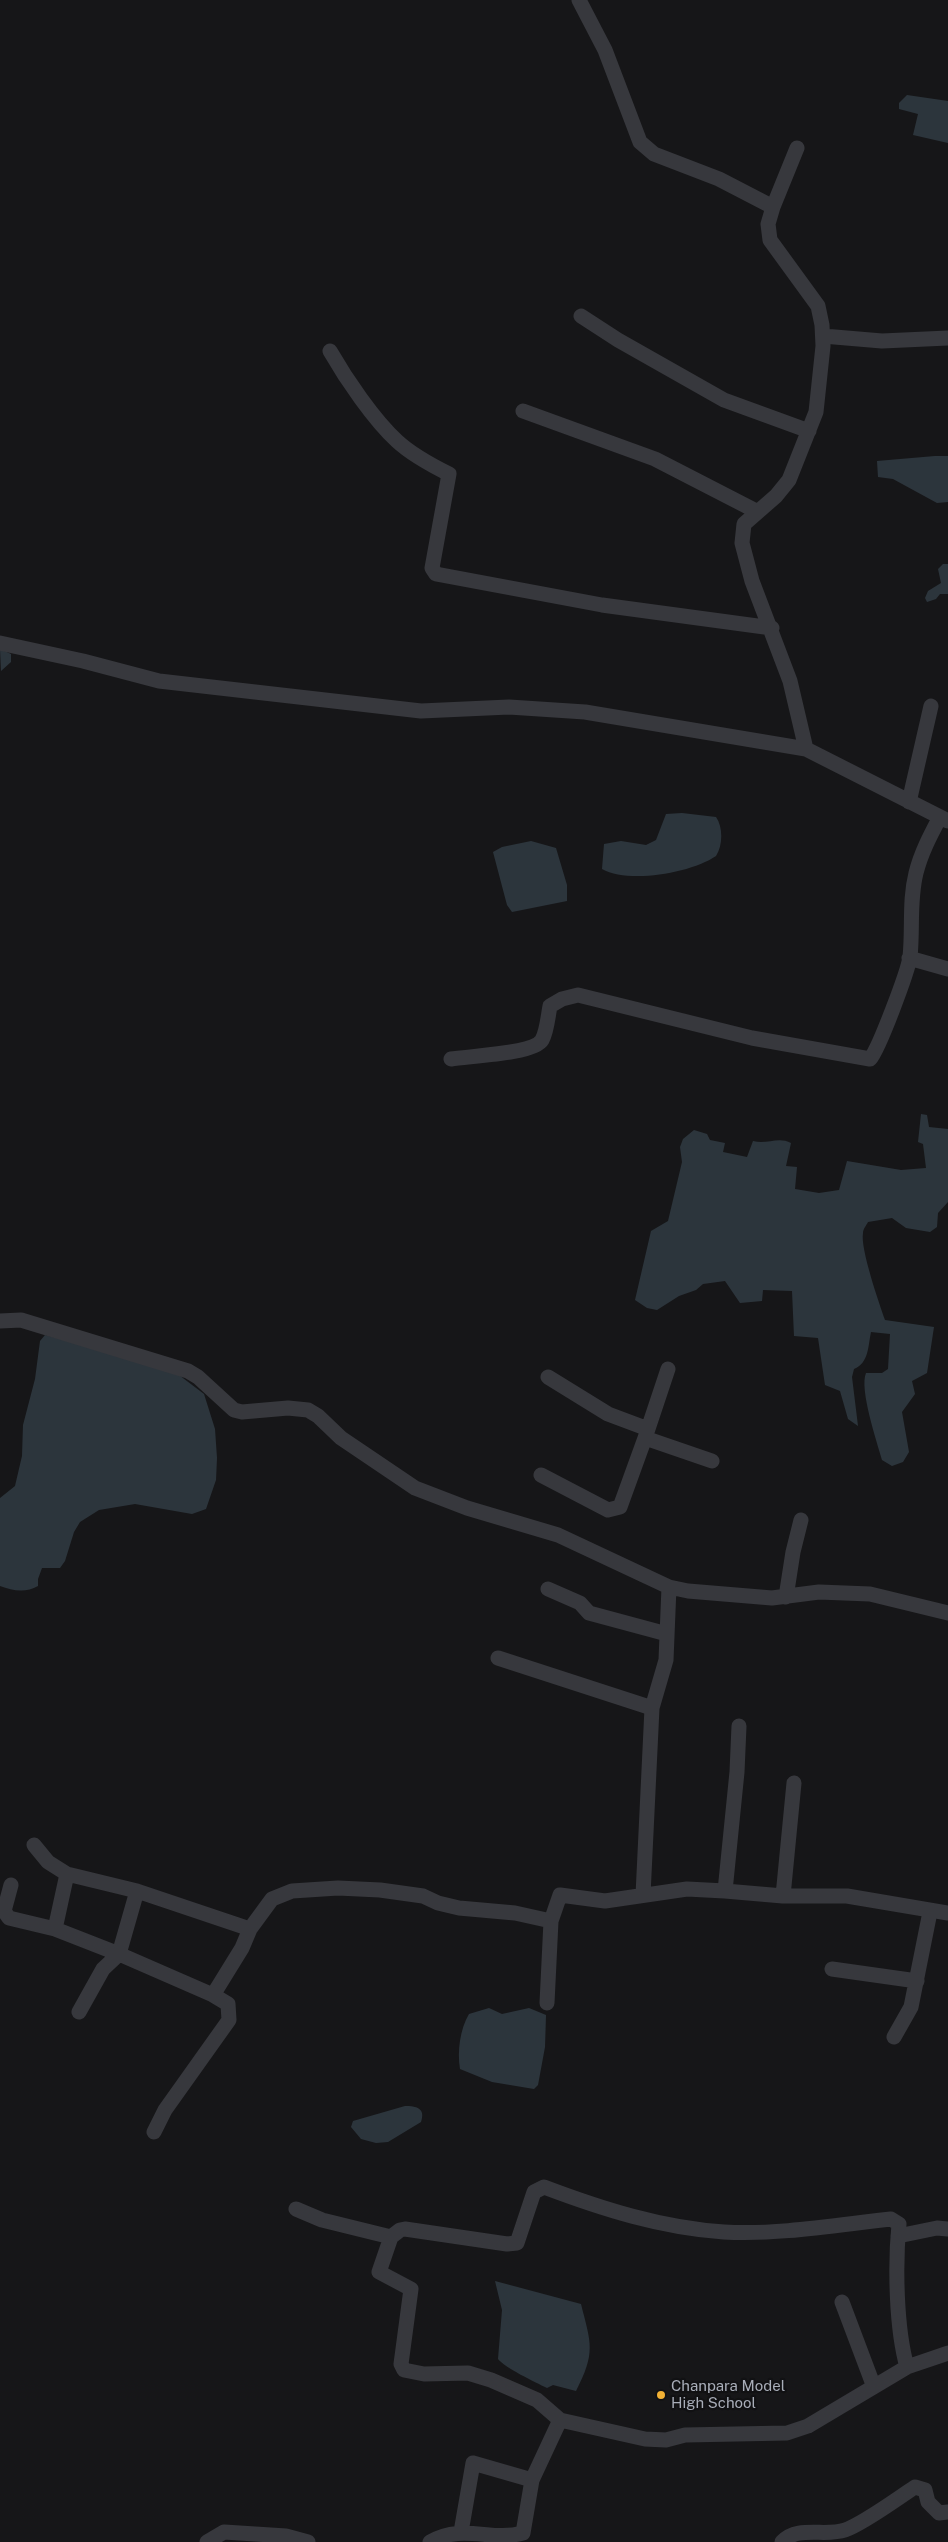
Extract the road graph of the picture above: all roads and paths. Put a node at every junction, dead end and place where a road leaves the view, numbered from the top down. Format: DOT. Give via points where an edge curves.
graph roads {
  1 [pos="579,0"];
  2 [pos="797,148"];
  3 [pos="772,208"];
  4 [pos="581,316"];
  5 [pos="823,336"];
  6 [pos="948,338"];
  7 [pos="330,351"];
  8 [pos="523,411"];
  9 [pos="809,431"];
  10 [pos="756,511"];
  11 [pos="772,628"];
  12 [pos="0,643"];
  13 [pos="931,706"];
  14 [pos="806,748"];
  15 [pos="909,802"];
  16 [pos="944,819"];
  17 [pos="910,958"];
  18 [pos="948,969"];
  19 [pos="451,1059"];
  20 [pos="0,1321"];
  21 [pos="668,1369"];
  22 [pos="548,1377"];
  23 [pos="646,1434"];
  24 [pos="712,1461"];
  25 [pos="540,1475"];
  26 [pos="801,1520"];
  27 [pos="669,1587"];
  28 [pos="548,1589"];
  29 [pos="786,1597"];
  30 [pos="948,1613"];
  31 [pos="667,1634"];
  32 [pos="498,1658"];
  33 [pos="652,1708"];
  34 [pos="739,1726"];
  35 [pos="794,1783"];
  36 [pos="34,1846"];
  37 [pos="67,1874"];
  38 [pos="11,1885"];
  39 [pos="137,1891"];
  40 [pos="725,1891"];
  41 [pos="643,1896"];
  42 [pos="783,1896"];
  43 [pos="930,1912"];
  44 [pos="948,1913"];
  45 [pos="551,1921"];
  46 [pos="55,1929"];
  47 [pos="250,1929"];
  48 [pos="119,1954"];
  49 [pos="832,1969"];
  50 [pos="917,1981"];
  51 [pos="213,1995"];
  52 [pos="547,2003"];
  53 [pos="79,2012"];
  54 [pos="894,2037"];
  55 [pos="154,2132"];
  56 [pos="296,2209"];
  57 [pos="948,2229"];
  58 [pos="392,2236"];
  59 [pos="898,2236"];
  60 [pos="842,2302"];
  61 [pos="948,2353"];
  62 [pos="907,2367"];
  63 [pos="874,2387"];
  64 [pos="560,2420"];
  65 [pos="532,2480"];
  66 [pos="948,2512"];
  67 [pos="461,2532"];
  68 [pos="846,2536"];
  69 [pos="525,2538"];
  70 [pos="207,2542"];
  71 [pos="308,2542"];
  72 [pos="430,2542"];
  73 [pos="782,2542"];
  1 -- 3 [label="street" via="605,50 640,142 654,154 719,179"];
  2 -- 3 [label="street"];
  3 -- 5 [label="street" via="768,224 770,240 818,306"];
  4 -- 9 [label="street" via="724,400"];
  5 -- 6 [label="street" via="882,342"];
  5 -- 9 [label="street" via="816,412"];
  7 -- 11 [label="street" via="396,440 449,474 432,568 436,574 602,606"];
  8 -- 10 [label="street" via="654,459"];
  9 -- 10 [label="street" via="789,480 776,496"];
  10 -- 11 [label="street" via="744,524 742,544 752,581"];
  11 -- 14 [label="street" via="790,681"];
  12 -- 14 [label="street" via="159,681 421,711 510,707 585,712"];
  13 -- 15 [label="street"];
  14 -- 15 [label="street"];
  15 -- 16 [label="street"];
  16 -- 17 [label="street" via="922,850 916,874 911,900"];
  17 -- 18 [label="street"];
  17 -- 19 [label="street" via="870,1059 752,1038 578,996 562,999 550,1006 542,1041 536,1046 515,1053"];
  20 -- 27 [label="street" via="22,1320 188,1371 234,1410 308,1410 341,1438 415,1488 467,1508 558,1535"];
  21 -- 23 [label="street"];
  22 -- 23 [label="street"];
  23 -- 24 [label="street"];
  23 -- 25 [label="street" via="620,1507 614,1510 608,1510"];
  26 -- 29 [label="street"];
  27 -- 29 [label="street" via="754,1597"];
  27 -- 31 [label="street"];
  28 -- 31 [label="street" via="580,1603 589,1613"];
  29 -- 30 [label="street" via="819,1592 870,1594"];
  31 -- 33 [label="street" via="666,1660"];
  32 -- 33 [label="street"];
  33 -- 41 [label="street"];
  34 -- 40 [label="street"];
  35 -- 42 [label="street"];
  36 -- 37 [label="street" via="48,1862"];
  37 -- 39 [label="street"];
  37 -- 46 [label="street"];
  38 -- 46 [label="street" via="4,1911 9,1918"];
  39 -- 47 [label="street"];
  39 -- 48 [label="street"];
  40 -- 41 [label="street" via="687,1889"];
  40 -- 42 [label="street"];
  41 -- 45 [label="street" via="605,1901 560,1896"];
  42 -- 43 [label="street" via="847,1896"];
  43 -- 44 [label="street"];
  43 -- 50 [label="street"];
  45 -- 47 [label="street" via="515,1913 459,1908 423,1896 338,1888 292,1891 272,1899"];
  45 -- 52 [label="street"];
  46 -- 48 [label="street"];
  47 -- 51 [label="street"];
  48 -- 51 [label="street"];
  48 -- 53 [label="street" via="103,1969"];
  49 -- 50 [label="street"];
  50 -- 54 [label="street" via="911,2007"];
  51 -- 55 [label="street" via="228,2004 229,2020 165,2110"];
  56 -- 58 [label="street" via="322,2220"];
  57 -- 59 [label="street" via="937,2228"];
  58 -- 59 [label="street" via="405,2229 517,2243 534,2192 544,2187 602,2209 724,2232 784,2230 891,2219 899,2224"];
  58 -- 64 [label="street" via="379,2272 411,2288 401,2364 404,2370 424,2374 468,2373 491,2380 537,2400"];
  59 -- 62 [label="street" via="902,2344"];
  60 -- 63 [label="street"];
  61 -- 62 [label="street"];
  62 -- 63 [label="street"];
  63 -- 64 [label="street" via="808,2426 787,2433 685,2435 659,2440"];
  64 -- 65 [label="street"];
  65 -- 67 [label="street" via="473,2463"];
  65 -- 69 [label="street"];
  66 -- 68 [label="street" via="940,2512 928,2502 926,2490 915,2488"];
  67 -- 69 [label="street"];
  67 -- 72 [label="street" via="442,2535"];
  68 -- 73 [label="street" via="798,2533"];
  70 -- 71 [label="street" via="224,2532 286,2536"];
}
